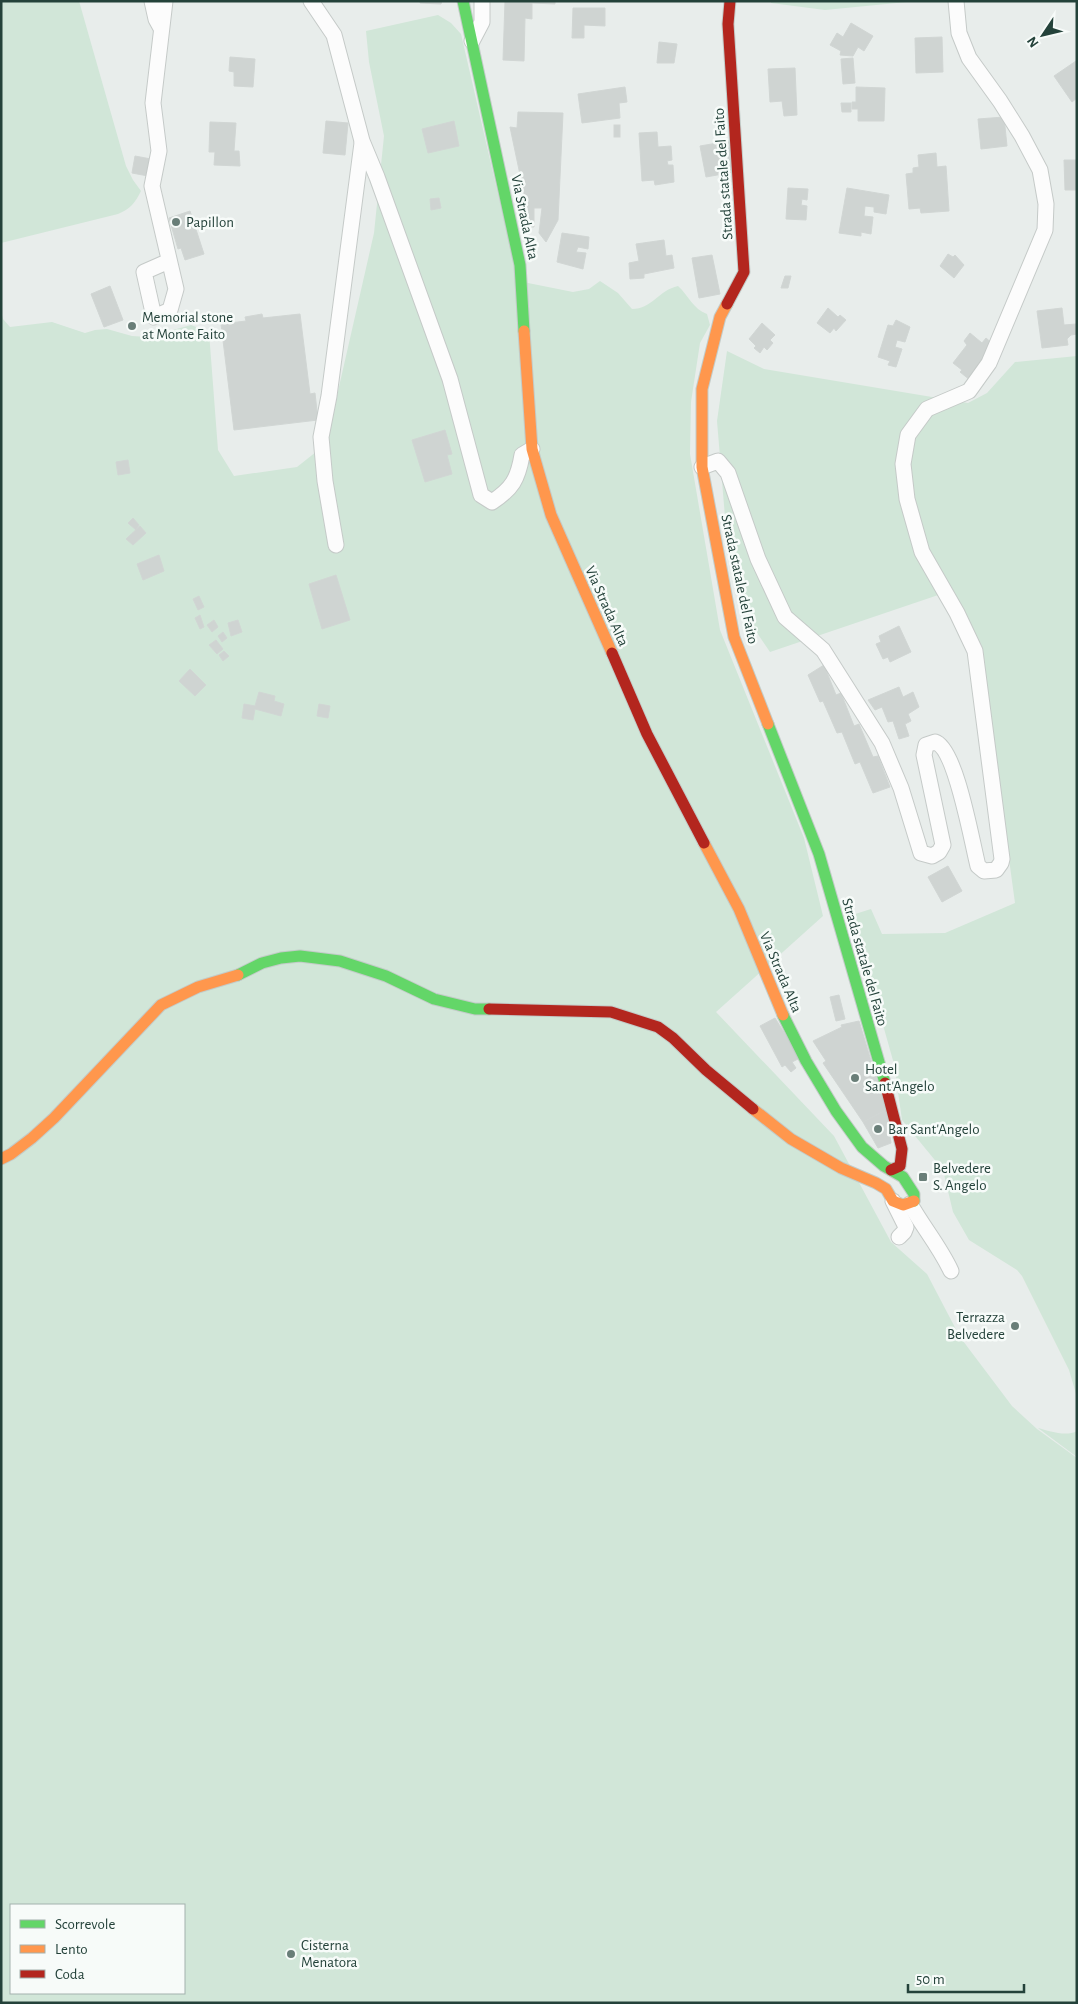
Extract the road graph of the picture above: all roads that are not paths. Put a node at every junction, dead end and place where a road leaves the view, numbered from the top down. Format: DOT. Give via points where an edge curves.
graph roads {
  1 [pos="152,1"];
  2 [pos="166,1"];
  3 [pos="311,1"];
  4 [pos="463,1"];
  5 [pos="482,1"];
  6 [pos="730,1"];
  7 [pos="956,1"];
  8 [pos="162,29"];
  9 [pos="472,41"];
  10 [pos="362,142"];
  11 [pos="169,261"];
  12 [pos="532,449"];
  13 [pos="702,467"];
  14 [pos="336,545"];
  15 [pos="1,1159"];
  16 [pos="888,1168"];
  17 [pos="893,1201"];
  18 [pos="910,1204"];
  19 [pos="899,1237"];
  20 [pos="951,1271"];
  1 -- 8 [label="street"];
  2 -- 8 [label="street"];
  3 -- 10 [label="street" via="334,35"];
  4 -- 9 [label="street, Via Strada Alta"];
  5 -- 9 [label="street" via="482,22"];
  6 -- 13 [label="street, Strada statale del Faito" via="728,24 744,272 720,317 702,389"];
  7 -- 13 [label="street" via="959,33 969,58 1000,101 1040,170 1046,204 1045,230 989,363 969,391 927,409 908,435 903,464 907,499 922,552 975,651 1002,859 996,870 984,871 978,866 962,795 946,750 939,742 926,745 924,754 943,845 932,856 921,853 901,788 882,743 822,650 785,617 758,559 728,473 718,461"];
  8 -- 11 [label="street" via="153,103 159,151 152,186"];
  9 -- 12 [label="street, Via Strada Alta" via="520,265"];
  10 -- 12 [label="street" via="450,378 481,495 492,502 507,492 518,474 522,455"];
  10 -- 14 [label="street" via="321,437"];
  12 -- 16 [label="street, Via Strada Alta" via="551,514 646,734 739,909 776,1002 836,1111 862,1147"];
  13 -- 16 [label="street, Strada statale del Faito" via="734,637 819,854 889,1096 902,1149 900,1166"];
  15 -- 17 [label="street" via="54,1118 161,1005 262,963 300,956 340,961 386,976 434,999 475,1009 611,1012 658,1027 791,1139 886,1189"];
  16 -- 18 [label="street, Via Strada Alta" via="903,1177 913,1190 914,1201"];
  17 -- 18 [label="street"];
  17 -- 19 [label="street" via="906,1226"];
  18 -- 20 [label="street"];
}
